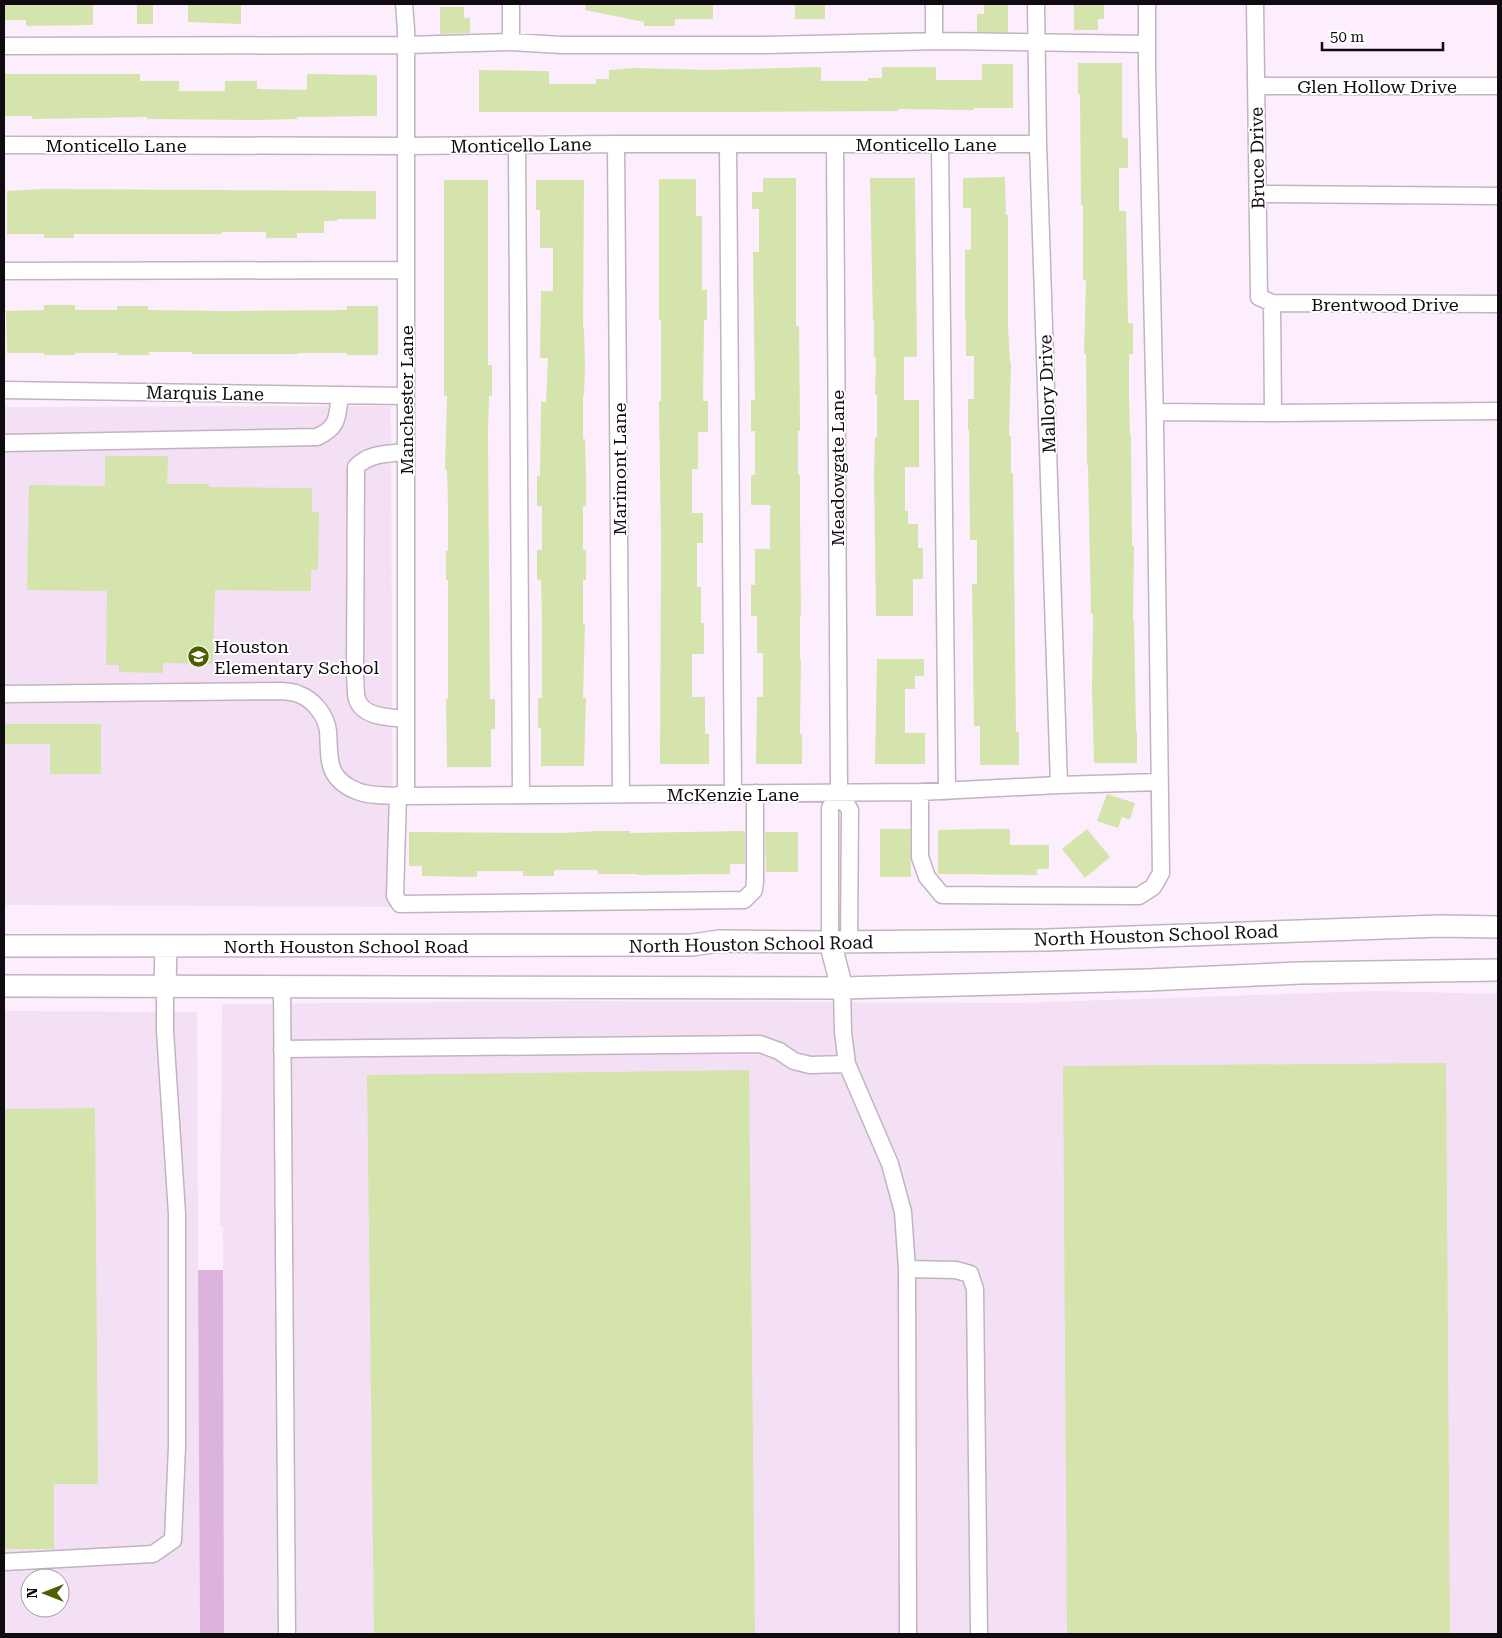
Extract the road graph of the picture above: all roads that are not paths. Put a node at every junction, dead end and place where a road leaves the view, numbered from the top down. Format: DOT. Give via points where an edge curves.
graph roads {
  1 [pos="404,4"];
  2 [pos="511,4"];
  3 [pos="934,4"];
  4 [pos="1036,4"];
  5 [pos="1147,4"];
  6 [pos="1255,4"];
  7 [pos="934,41"];
  8 [pos="1037,41"];
  9 [pos="512,42"];
  10 [pos="1147,44"];
  11 [pos="406,45"];
  12 [pos="4,46"];
  13 [pos="1257,86"];
  14 [pos="1498,86"];
  15 [pos="616,144"];
  16 [pos="728,144"];
  17 [pos="835,144"];
  18 [pos="940,144"];
  19 [pos="1038,144"];
  20 [pos="4,145"];
  21 [pos="517,145"];
  22 [pos="406,146"];
  23 [pos="1258,194"];
  24 [pos="1498,196"];
  25 [pos="406,270"];
  26 [pos="4,271"];
  27 [pos="1272,303"];
  28 [pos="1498,304"];
  29 [pos="4,390"];
  30 [pos="340,395"];
  31 [pos="406,396"];
  32 [pos="1155,412"];
  33 [pos="1498,412"];
  34 [pos="1272,413"];
  35 [pos="4,442"];
  36 [pos="406,452"];
  37 [pos="4,694"];
  38 [pos="406,719"];
  39 [pos="1160,782"];
  40 [pos="1059,785"];
  41 [pos="947,791"];
  42 [pos="920,792"];
  43 [pos="732,793"];
  44 [pos="755,793"];
  45 [pos="839,793"];
  46 [pos="621,794"];
  47 [pos="521,795"];
  48 [pos="402,796"];
  49 [pos="1498,927"];
  50 [pos="840,942"];
  51 [pos="4,946"];
  52 [pos="166,946"];
  53 [pos="1498,970"];
  54 [pos="4,986"];
  55 [pos="165,986"];
  56 [pos="282,986"];
  57 [pos="842,988"];
  58 [pos="282,1049"];
  59 [pos="847,1064"];
  60 [pos="907,1269"];
  61 [pos="4,1562"];
  62 [pos="287,1634"];
  63 [pos="908,1634"];
  64 [pos="979,1634"];
  1 -- 11 [label="street, Manchester Lane"];
  2 -- 9 [label="street"];
  3 -- 7 [label="street"];
  4 -- 8 [label="street, Mallory Drive"];
  5 -- 10 [label="street"];
  6 -- 13 [label="street, Bruce Drive"];
  7 -- 8 [label="street"];
  7 -- 9 [label="street" via="765,45"];
  8 -- 10 [label="street"];
  8 -- 19 [label="street, Mallory Drive"];
  9 -- 11 [label="street"];
  10 -- 32 [label="street"];
  11 -- 12 [label="street"];
  11 -- 22 [label="street, Manchester Lane"];
  13 -- 14 [label="street, Glen Hollow Drive"];
  13 -- 23 [label="street, Bruce Drive"];
  15 -- 16 [label="street, Monticello Lane"];
  15 -- 21 [label="street, Monticello Lane"];
  15 -- 46 [label="street, Marimont Lane"];
  16 -- 17 [label="street, Monticello Lane"];
  16 -- 43 [label="street"];
  17 -- 18 [label="street, Monticello Lane"];
  17 -- 45 [label="street, Meadowgate Lane"];
  18 -- 19 [label="street, Monticello Lane"];
  18 -- 41 [label="street"];
  19 -- 40 [label="street, Mallory Drive"];
  20 -- 22 [label="street, Monticello Lane"];
  21 -- 22 [label="street, Monticello Lane"];
  21 -- 47 [label="street"];
  22 -- 25 [label="street, Manchester Lane"];
  23 -- 24 [label="street"];
  23 -- 27 [label="street, Bruce Drive" via="1259,297"];
  25 -- 26 [label="street"];
  25 -- 31 [label="street, Manchester Lane"];
  27 -- 28 [label="street, Brentwood Drive"];
  27 -- 34 [label="street"];
  29 -- 30 [label="street, Marquis Lane"];
  30 -- 31 [label="street, Marquis Lane"];
  30 -- 35 [label="street" via="337,420 328,432 317,437"];
  31 -- 36 [label="street, Manchester Lane"];
  32 -- 34 [label="street"];
  32 -- 39 [label="street"];
  33 -- 34 [label="street"];
  36 -- 38 [label="street, Manchester Lane"];
  36 -- 38 [label="street" via="377,455 363,460 356,467 355,676 358,700 363,709 373,715"];
  37 -- 48 [label="street, McKenzie Lane" via="283,691 298,694 312,702 322,714 328,729 329,760 345,785 358,792"];
  38 -- 48 [label="street, Manchester Lane"];
  39 -- 40 [label="street, McKenzie Lane"];
  39 -- 42 [label="street" via="1161,873 1153,887 1139,896 942,895 927,877 920,857"];
  40 -- 41 [label="street, McKenzie Lane"];
  41 -- 42 [label="street, McKenzie Lane"];
  42 -- 45 [label="street, McKenzie Lane"];
  43 -- 44 [label="street, McKenzie Lane"];
  43 -- 46 [label="street, McKenzie Lane"];
  44 -- 45 [label="street, McKenzie Lane"];
  44 -- 48 [label="street, Manchester Lane" via="755,881 754,890 744,900 410,904 400,904 395,896"];
  45 -- 50 [label="street, Meadowgate Lane" via="850,810"];
  46 -- 47 [label="street, McKenzie Lane"];
  47 -- 48 [label="street, McKenzie Lane"];
  49 -- 50 [label="main road, North Houston School Road" via="1440,926 1047,940"];
  50 -- 52 [label="main road, North Houston School Road"];
  50 -- 57 [label="main road"];
  51 -- 52 [label="main road, North Houston School Road"];
  52 -- 55 [label="main road"];
  53 -- 57 [label="main road"];
  54 -- 55 [label="main road"];
  55 -- 56 [label="main road"];
  55 -- 61 [label="street" via="177,1214 177,1446 173,1540 153,1554"];
  56 -- 57 [label="main road"];
  56 -- 58 [label="street"];
  57 -- 59 [label="street"];
  58 -- 59 [label="street" via="760,1044 794,1061 810,1065"];
  58 -- 62 [label="street"];
  59 -- 60 [label="street" via="890,1164 903,1212"];
  60 -- 63 [label="street"];
  60 -- 64 [label="street" via="956,1270 970,1274 975,1289"];
}
